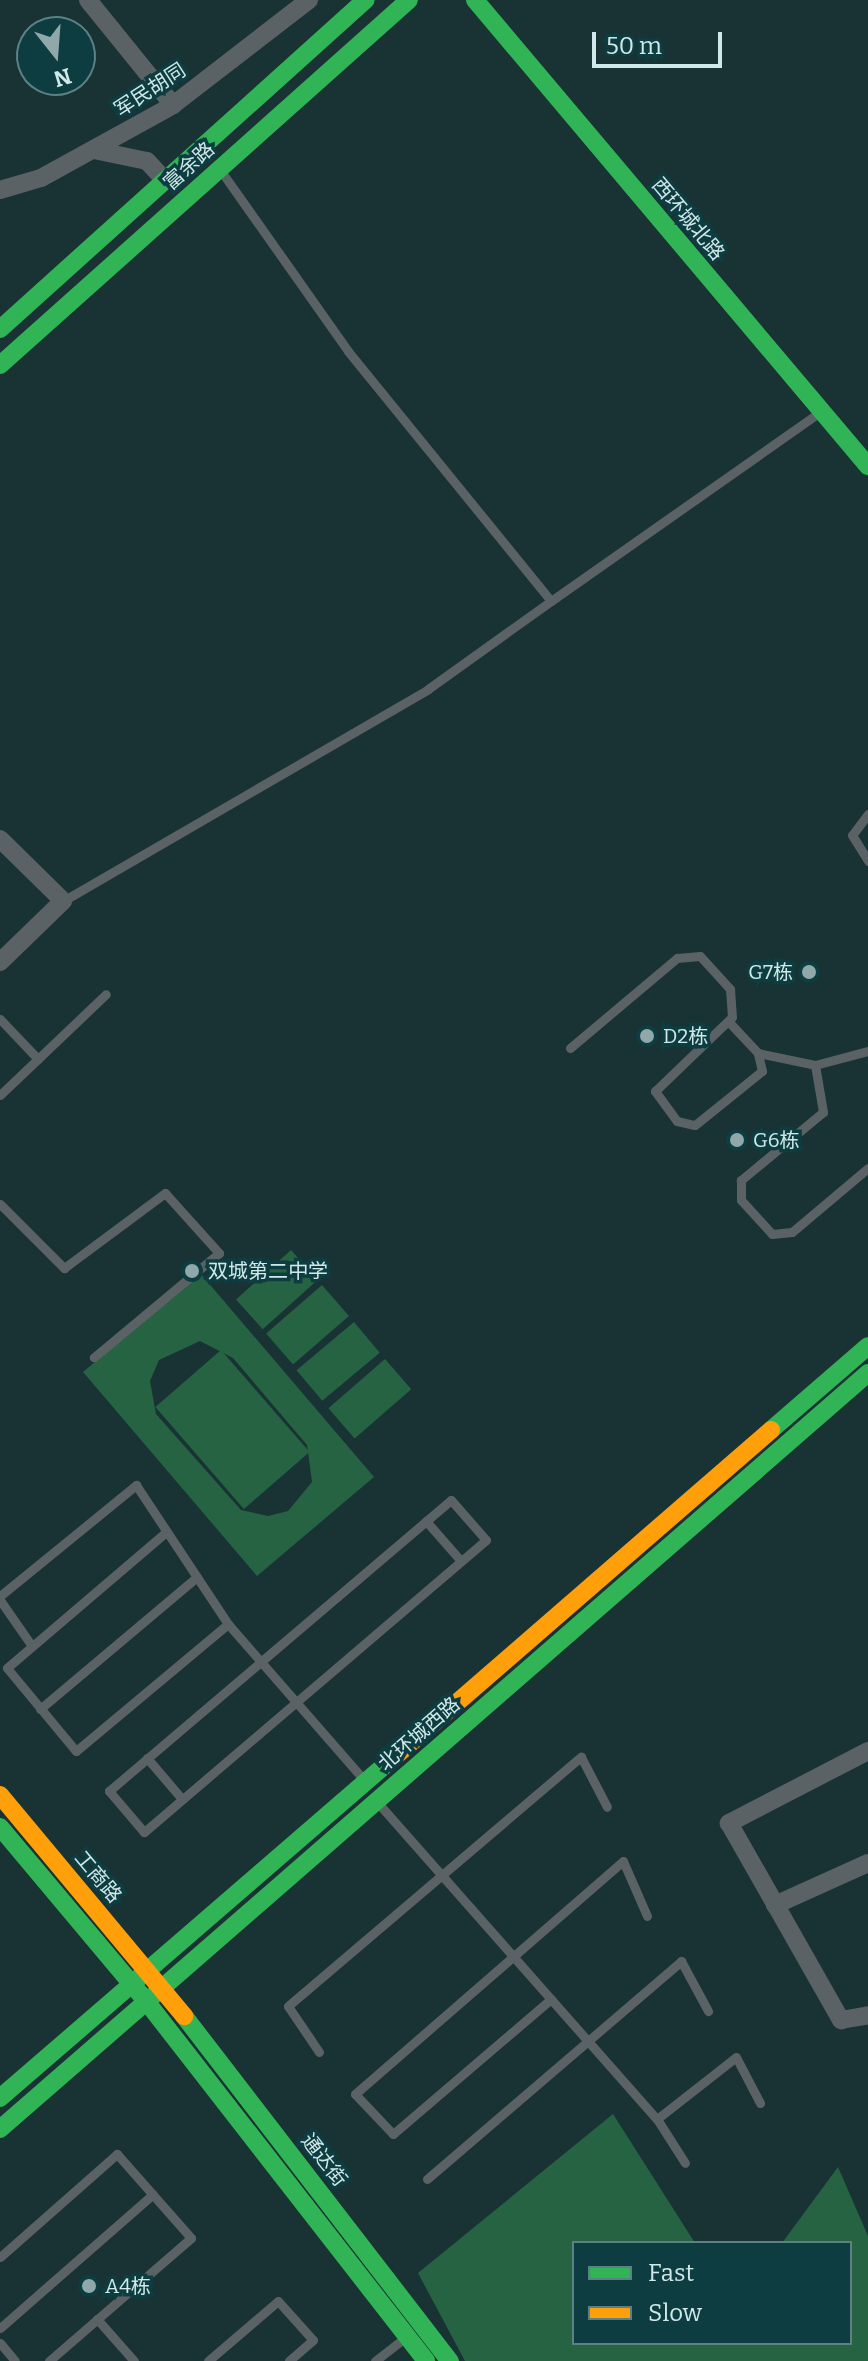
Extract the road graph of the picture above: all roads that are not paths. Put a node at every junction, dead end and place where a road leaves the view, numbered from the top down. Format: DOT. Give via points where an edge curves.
graph roads {
  1 [pos="88,0"];
  2 [pos="309,0"];
  3 [pos="366,0"];
  4 [pos="409,0"];
  5 [pos="475,0"];
  6 [pos="173,105"];
  7 [pos="94,150"];
  8 [pos="219,169"];
  9 [pos="164,179"];
  10 [pos="0,190"];
  11 [pos="0,329"];
  12 [pos="0,365"];
  13 [pos="822,411"];
  14 [pos="868,466"];
  15 [pos="551,601"];
  16 [pos="868,814"];
  17 [pos="0,839"];
  18 [pos="868,861"];
  19 [pos="63,901"];
  20 [pos="0,962"];
  21 [pos="106,994"];
  22 [pos="0,1019"];
  23 [pos="729,1022"];
  24 [pos="570,1048"];
  25 [pos="868,1051"];
  26 [pos="758,1053"];
  27 [pos="38,1059"];
  28 [pos="815,1065"];
  29 [pos="0,1095"];
  30 [pos="868,1168"];
  31 [pos="0,1204"];
  32 [pos="868,1346"];
  33 [pos="94,1357"];
  34 [pos="868,1373"];
  35 [pos="426,1521"];
  36 [pos="166,1532"];
  37 [pos="461,1561"];
  38 [pos="197,1577"];
  39 [pos="0,1598"];
  40 [pos="228,1624"];
  41 [pos="32,1646"];
  42 [pos="261,1662"];
  43 [pos="296,1702"];
  44 [pos="40,1709"];
  45 [pos="868,1751"];
  46 [pos="147,1758"];
  47 [pos="366,1782"];
  48 [pos="0,1795"];
  49 [pos="182,1799"];
  50 [pos="376,1801"];
  51 [pos="607,1807"];
  52 [pos="0,1827"];
  53 [pos="868,1863"];
  54 [pos="441,1875"];
  55 [pos="775,1905"];
  56 [pos="647,1916"];
  57 [pos="512,1955"];
  58 [pos="148,1971"];
  59 [pos="132,1984"];
  60 [pos="162,1988"];
  61 [pos="551,1999"];
  62 [pos="146,2001"];
  63 [pos="708,2011"];
  64 [pos="868,2015"];
  65 [pos="587,2040"];
  66 [pos="319,2052"];
  67 [pos="0,2098"];
  68 [pos="760,2103"];
  69 [pos="657,2119"];
  70 [pos="0,2129"];
  71 [pos="685,2163"];
  72 [pos="427,2179"];
  73 [pos="153,2194"];
  74 [pos="0,2257"];
  75 [pos="97,2319"];
  76 [pos="423,2324"];
  77 [pos="0,2328"];
  78 [pos="408,2335"];
  79 [pos="0,2343"];
  80 [pos="15,2361"];
  81 [pos="49,2361"];
  82 [pos="134,2361"];
  83 [pos="208,2361"];
  84 [pos="289,2361"];
  85 [pos="375,2361"];
  86 [pos="426,2361"];
  87 [pos="450,2361"];
  1 -- 6 [label="street"];
  2 -- 6 [label="street, 军民胡同"];
  3 -- 9 [label="main road, 富余路"];
  4 -- 8 [label="main road, 富余路"];
  5 -- 13 [label="main road, 西环城北路"];
  6 -- 7 [label="street, 军民胡同"];
  7 -- 9 [label="street" via="147,161"];
  7 -- 10 [label="street, 军民胡同"];
  8 -- 12 [label="main road, 富余路"];
  8 -- 15 [label="lane" via="348,351"];
  9 -- 11 [label="main road, 富余路"];
  13 -- 14 [label="main road, 西环城北路"];
  13 -- 15 [label="lane"];
  15 -- 19 [label="lane" via="428,689"];
  16 -- 18 [label="lane" via="852,835"];
  17 -- 19 [label="street"];
  19 -- 20 [label="street"];
  21 -- 27 [label="lane"];
  22 -- 27 [label="lane"];
  23 -- 24 [label="lane" via="730,989 700,956 685,954"];
  23 -- 26 [label="lane"];
  23 -- 26 [label="lane" via="657,1085 657,1097 677,1121 700,1123 746,1086 762,1071"];
  25 -- 28 [label="lane"];
  26 -- 28 [label="lane"];
  27 -- 29 [label="lane"];
  28 -- 30 [label="lane" via="823,1112 741,1180 741,1200 772,1234 792,1232"];
  31 -- 33 [label="lane" via="64,1268 165,1193 219,1253"];
  32 -- 47 [label="main road, 北环城西路"];
  34 -- 50 [label="main road, 北环城西路"];
  35 -- 37 [label="lane"];
  35 -- 37 [label="lane" via="451,1500 486,1540"];
  35 -- 42 [label="lane"];
  36 -- 38 [label="lane"];
  36 -- 39 [label="lane" via="136,1485"];
  36 -- 41 [label="lane"];
  37 -- 43 [label="lane"];
  38 -- 40 [label="lane"];
  38 -- 44 [label="lane"];
  39 -- 41 [label="lane"];
  40 -- 42 [label="lane"];
  40 -- 44 [label="lane" via="76,1751"];
  41 -- 44 [label="lane" via="7,1668"];
  42 -- 43 [label="lane"];
  42 -- 46 [label="lane"];
  43 -- 47 [label="lane"];
  43 -- 49 [label="lane"];
  45 -- 55 [label="street" via="729,1823"];
  46 -- 49 [label="lane"];
  46 -- 49 [label="lane" via="109,1791 144,1832"];
  47 -- 58 [label="main road, 北环城西路"];
  48 -- 58 [label="main road, 工商路"];
  50 -- 54 [label="lane"];
  50 -- 60 [label="main road, 北环城西路"];
  51 -- 54 [label="lane" via="581,1757"];
  52 -- 59 [label="main road"];
  53 -- 55 [label="street"];
  54 -- 57 [label="lane"];
  54 -- 66 [label="lane" via="288,2006"];
  55 -- 64 [label="street" via="841,2020"];
  56 -- 57 [label="lane" via="623,1861"];
  57 -- 61 [label="lane"];
  57 -- 61 [label="lane" via="355,2094 393,2134"];
  58 -- 59 [label="main road, 北环城西路"];
  58 -- 60 [label="main road, 工商路"];
  59 -- 62 [label="main road"];
  59 -- 67 [label="main road, 北环城西路"];
  60 -- 62 [label="main road, 北环城西路"];
  60 -- 76 [label="main road, 通达街"];
  61 -- 65 [label="lane"];
  62 -- 70 [label="main road, 北环城西路"];
  62 -- 78 [label="main road"];
  63 -- 65 [label="lane" via="681,1961"];
  65 -- 69 [label="lane"];
  65 -- 72 [label="lane"];
  68 -- 69 [label="lane" via="736,2057"];
  69 -- 71 [label="lane"];
  73 -- 74 [label="lane" via="117,2154"];
  73 -- 75 [label="lane" via="191,2238"];
  73 -- 77 [label="lane"];
  75 -- 81 [label="lane"];
  75 -- 82 [label="lane"];
  76 -- 78 [label="lane"];
  76 -- 87 [label="main road, 通达街"];
  78 -- 85 [label="lane"];
  78 -- 86 [label="main road"];
  79 -- 80 [label="lane"];
  83 -- 84 [label="lane" via="278,2301 313,2340"];
}
